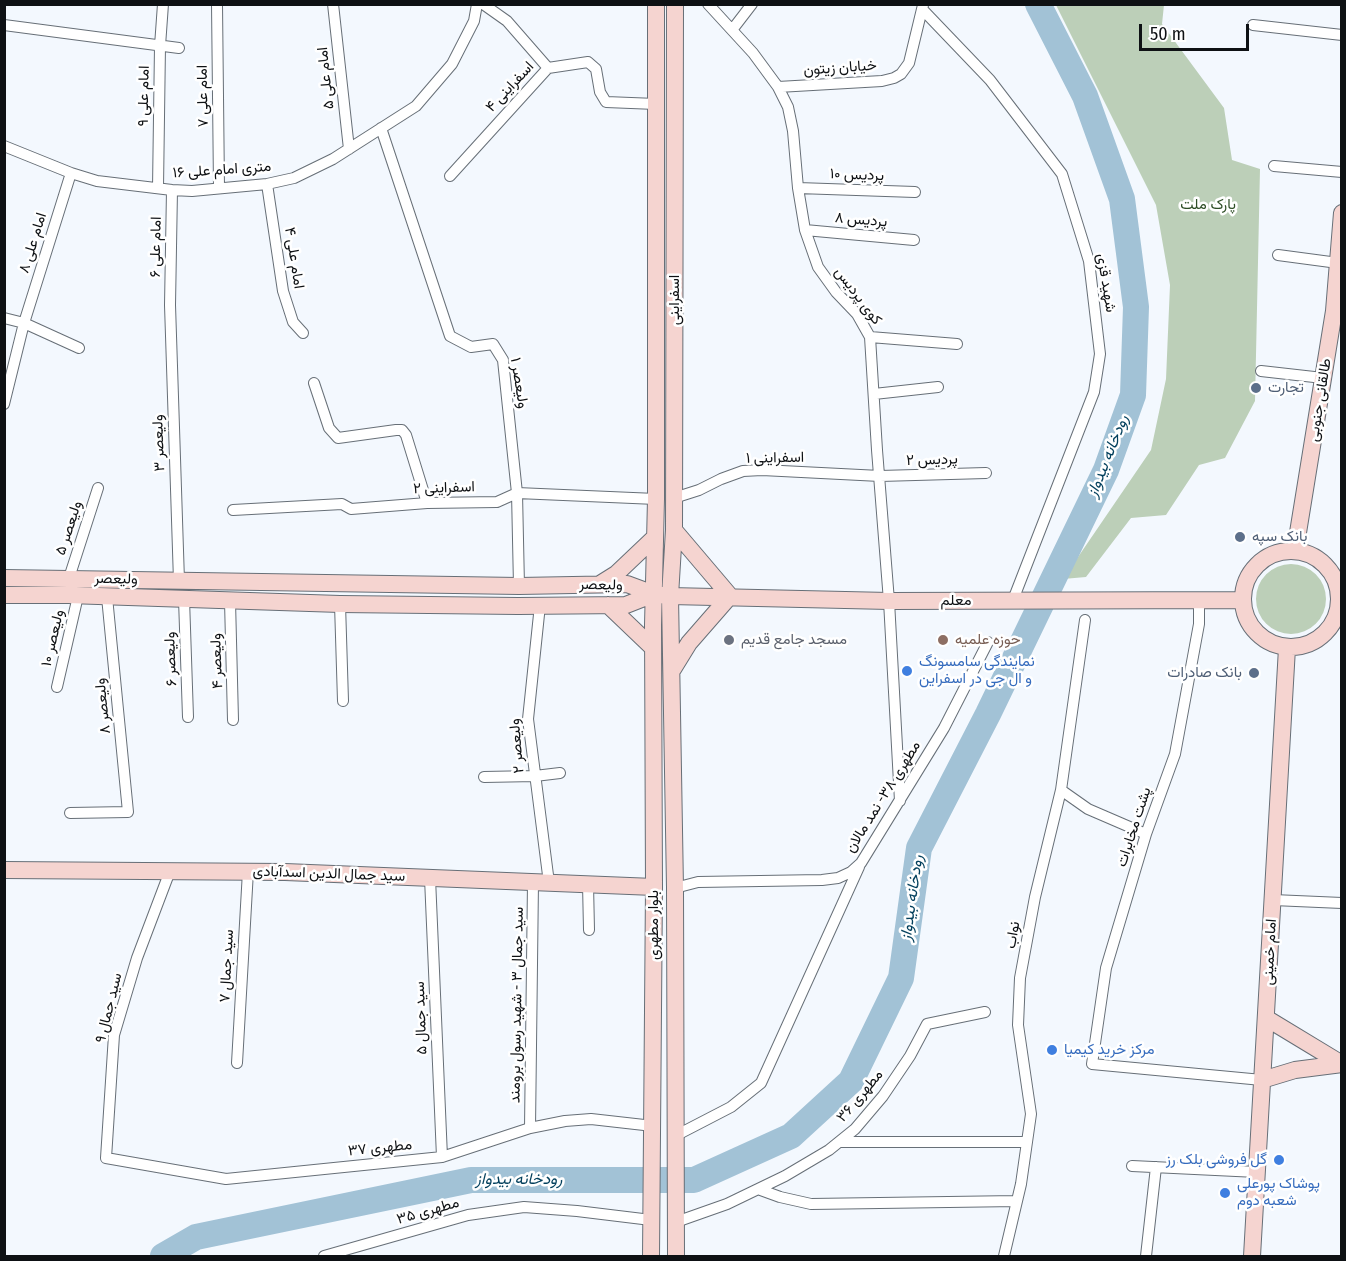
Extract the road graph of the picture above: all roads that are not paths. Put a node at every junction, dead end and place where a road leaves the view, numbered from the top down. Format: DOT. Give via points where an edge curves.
graph roads {
  1 [pos="163,4"];
  2 [pos="217,4"];
  3 [pos="333,4"];
  4 [pos="477,4"];
  5 [pos="483,4"];
  6 [pos="656,4"];
  7 [pos="675,4"];
  8 [pos="708,4"];
  9 [pos="752,4"];
  10 [pos="922,7"];
  11 [pos="4,25"];
  12 [pos="1253,25"];
  13 [pos="732,30"];
  14 [pos="1341,35"];
  15 [pos="160,46"];
  16 [pos="179,48"];
  17 [pos="548,68"];
  18 [pos="778,87"];
  19 [pos="656,104"];
  20 [pos="381,128"];
  21 [pos="4,146"];
  22 [pos="349,149"];
  23 [pos="1274,166"];
  24 [pos="1341,172"];
  25 [pos="71,173"];
  26 [pos="450,176"];
  27 [pos="267,184"];
  28 [pos="158,188"];
  29 [pos="219,188"];
  30 [pos="798,188"];
  31 [pos="172,190"];
  32 [pos="915,192"];
  33 [pos="1341,213"];
  34 [pos="805,230"];
  35 [pos="914,240"];
  36 [pos="1278,255"];
  37 [pos="1338,262"];
  38 [pos="170,305"];
  39 [pos="4,318"];
  40 [pos="24,323"];
  41 [pos="303,333"];
  42 [pos="870,337"];
  43 [pos="957,344"];
  44 [pos="79,348"];
  45 [pos="1261,371"];
  46 [pos="1323,378"];
  47 [pos="314,383"];
  48 [pos="938,387"];
  49 [pos="874,394"];
  50 [pos="4,404"];
  51 [pos="675,409"];
  52 [pos="655,410"];
  53 [pos="986,473"];
  54 [pos="880,476"];
  55 [pos="98,488"];
  56 [pos="517,493"];
  57 [pos="674,498"];
  58 [pos="656,500"];
  59 [pos="427,503"];
  60 [pos="233,510"];
  61 [pos="674,530"];
  62 [pos="656,537"];
  63 [pos="1295,551"];
  64 [pos="4,578"];
  65 [pos="179,580"];
  66 [pos="600,584"];
  67 [pos="519,586"];
  68 [pos="72,589"];
  69 [pos="4,595"];
  70 [pos="662,595"];
  71 [pos="730,596"];
  72 [pos="107,597"];
  73 [pos="184,599"];
  74 [pos="1199,599"];
  75 [pos="1341,599"];
  76 [pos="1013,600"];
  77 [pos="1242,600"];
  78 [pos="230,601"];
  79 [pos="890,601"];
  80 [pos="340,604"];
  81 [pos="540,605"];
  82 [pos="608,605"];
  83 [pos="518,606"];
  84 [pos="1085,620"];
  85 [pos="988,642"];
  86 [pos="653,648"];
  87 [pos="1287,648"];
  88 [pos="673,669"];
  89 [pos="57,687"];
  90 [pos="343,701"];
  91 [pos="188,717"];
  92 [pos="233,720"];
  93 [pos="560,773"];
  94 [pos="535,776"];
  95 [pos="484,777"];
  96 [pos="1062,790"];
  97 [pos="900,801"];
  98 [pos="70,813"];
  99 [pos="1146,834"];
  100 [pos="861,863"];
  101 [pos="4,870"];
  102 [pos="170,871"];
  103 [pos="248,871"];
  104 [pos="430,878"];
  105 [pos="541,882"];
  106 [pos="588,884"];
  107 [pos="654,887"];
  108 [pos="675,888"];
  109 [pos="1273,900"];
  110 [pos="1341,903"];
  111 [pos="589,930"];
  112 [pos="985,1012"];
  113 [pos="1266,1018"];
  114 [pos="237,1063"];
  115 [pos="1341,1064"];
  116 [pos="1262,1080"];
  117 [pos="653,1126"];
  118 [pos="530,1128"];
  119 [pos="675,1136"];
  120 [pos="839,1142"];
  121 [pos="1027,1142"];
  122 [pos="442,1157"];
  123 [pos="106,1158"];
  124 [pos="1132,1166"];
  125 [pos="1156,1167"];
  126 [pos="1257,1172"];
  127 [pos="652,1183"];
  128 [pos="675,1184"];
  129 [pos="758,1189"];
  130 [pos="1017,1201"];
  131 [pos="651,1216"];
  132 [pos="676,1216"];
  133 [pos="324,1257"];
  134 [pos="651,1257"];
  135 [pos="676,1257"];
  136 [pos="1004,1257"];
  137 [pos="1146,1257"];
  138 [pos="1252,1257"];
  1 -- 15 [label="street, امام علی ۹"];
  2 -- 29 [label="street, امام علی ۷"];
  3 -- 22 [label="street, امام علی ۵"];
  4 -- 20 [label="street, ۱۶ متری امام علی" via="474,21 452,64 416,106"];
  5 -- 17 [label="street" via="507,21"];
  6 -- 19 [label="main road, اسفراینی"];
  7 -- 51 [label="main road, اسفراینی"];
  8 -- 13 [label="street, کوی پردیس"];
  9 -- 13 [label="street"];
  10 -- 18 [label="street, خیابان زیتون" via="909,63 894,78"];
  10 -- 76 [label="street, شهید قزی" via="990,80 1062,174 1089,261 1100,354 1095,393"];
  11 -- 15 [label="street"];
  12 -- 14 [label="street"];
  13 -- 18 [label="street, کوی پردیس"];
  15 -- 16 [label="street"];
  15 -- 28 [label="street, امام علی ۹"];
  17 -- 19 [label="street, اسفراینی ۴" via="588,62 596,69 606,102"];
  17 -- 26 [label="street, اسفراینی ۴"];
  18 -- 30 [label="street, کوی پردیس" via="788,107 793,131"];
  19 -- 52 [label="main road, اسفراینی"];
  20 -- 22 [label="street, ۱۶ متری امام علی"];
  20 -- 56 [label="street, ولیعصر ۱" via="450,336 471,347 493,344 502,360"];
  21 -- 25 [label="street, ۱۶ متری امام علی"];
  22 -- 27 [label="street, ۱۶ متری امام علی" via="294,178"];
  23 -- 24 [label="street"];
  25 -- 28 [label="street, ۱۶ متری امام علی" via="97,181"];
  25 -- 40 [label="street, امام علی ۸"];
  27 -- 29 [label="street, ۱۶ متری امام علی"];
  27 -- 41 [label="street, امام علی ۴" via="283,291 291,316"];
  28 -- 31 [label="street, ۱۶ متری امام علی"];
  29 -- 31 [label="street, ۱۶ متری امام علی"];
  30 -- 32 [label="street, پردیس ۱۰"];
  30 -- 34 [label="street, کوی پردیس"];
  31 -- 38 [label="street, امام علی ۶"];
  33 -- 37 [label="main road, طالقانی جنوبی"];
  34 -- 35 [label="street, پردیس ۸"];
  34 -- 42 [label="street, کوی پردیس" via="818,267 857,314"];
  36 -- 37 [label="street"];
  37 -- 46 [label="main road, طالقانی جنوبی"];
  38 -- 65 [label="street, ولیعصر ۳"];
  39 -- 40 [label="street"];
  40 -- 44 [label="street"];
  40 -- 50 [label="street, امام علی ۸"];
  42 -- 43 [label="street"];
  42 -- 49 [label="street, کوی پردیس"];
  45 -- 46 [label="street"];
  46 -- 63 [label="main road, طالقانی جنوبی"];
  47 -- 59 [label="street" via="329,428 338,438 402,430"];
  48 -- 49 [label="street"];
  49 -- 54 [label="street, کوی پردیس"];
  51 -- 52 [label="main road" via="667,416"];
  51 -- 57 [label="main road, اسفراینی"];
  52 -- 58 [label="main road, اسفراینی"];
  53 -- 54 [label="street, پردیس ۲"];
  54 -- 57 [label="street, اسفراینی ۱" via="743,471"];
  54 -- 79 [label="street, کوی پردیس"];
  55 -- 68 [label="street, ولیعصر ۵"];
  56 -- 58 [label="street, اسفراینی ۲"];
  56 -- 59 [label="street, اسفراینی ۲" via="497,502"];
  56 -- 67 [label="street, ولیعصر ۱"];
  57 -- 61 [label="main road, اسفراینی"];
  58 -- 62 [label="main road, اسفراینی"];
  59 -- 60 [label="street, اسفراینی ۲"];
  61 -- 70 [label="main road, اسفراینی"];
  61 -- 71 [label="main road"];
  62 -- 66 [label="main road"];
  62 -- 70 [label="main road, اسفراینی"];
  63 -- 75 [label="main road" via="1322,562 1338,585"];
  63 -- 77 [label="main road" via="1279,552 1253,570"];
  64 -- 68 [label="main road, ولیعصر"];
  65 -- 67 [label="main road, ولیعصر"];
  65 -- 68 [label="main road, ولیعصر"];
  66 -- 67 [label="main road, ولیعصر"];
  66 -- 70 [label="main road, ولیعصر" via="627,584"];
  67 -- 83 [label="main road"];
  68 -- 69 [label="main road, ولیعصر"];
  68 -- 72 [label="main road, ولیعصر"];
  68 -- 89 [label="street, ولیعصر ۱۰"];
  70 -- 71 [label="main road, معلم"];
  70 -- 82 [label="main road, ولیعصر" via="626,605"];
  70 -- 86 [label="main road, بلوار مطهری"];
  70 -- 88 [label="main road, بلوار مطهری"];
  71 -- 79 [label="main road, معلم"];
  71 -- 88 [label="main road" via="689,643"];
  72 -- 73 [label="main road, ولیعصر"];
  72 -- 98 [label="street, ولیعصر ۸" via="128,812"];
  73 -- 78 [label="main road, ولیعصر"];
  73 -- 91 [label="street, ولیعصر ۶"];
  74 -- 76 [label="main road, معلم"];
  74 -- 77 [label="main road, معلم"];
  74 -- 99 [label="street, پشت مخابرات" via="1175,754"];
  75 -- 87 [label="main road" via="1329,629 1317,640"];
  76 -- 79 [label="main road, معلم"];
  77 -- 87 [label="main road" via="1251,627 1260,637"];
  78 -- 80 [label="main road, ولیعصر"];
  78 -- 92 [label="street, ولیعصر ۴"];
  79 -- 97 [label="street, کوی پردیس"];
  80 -- 83 [label="main road, ولیعصر"];
  80 -- 90 [label="street"];
  81 -- 82 [label="main road, ولیعصر"];
  81 -- 83 [label="main road, ولیعصر"];
  81 -- 94 [label="street, ولیعصر ۲" via="528,719"];
  82 -- 86 [label="main road"];
  84 -- 96 [label="street, نواب"];
  85 -- 97 [label="street, مطهری ۳۸- نمد مالان" via="944,728"];
  86 -- 107 [label="main road, بلوار مطهری"];
  87 -- 109 [label="main road, امام خمینی"];
  88 -- 108 [label="main road, بلوار مطهری"];
  93 -- 94 [label="street"];
  94 -- 95 [label="street"];
  94 -- 105 [label="street, ولیعصر ۲"];
  96 -- 99 [label="street" via="1088,809"];
  96 -- 121 [label="street, نواب" via="1035,897 1020,978 1018,1025 1031,1114"];
  97 -- 100 [label="street, مطهری ۳۸- نمد مالان"];
  99 -- 116 [label="street, پشت مخابرات" via="1106,968 1092,1064"];
  100 -- 108 [label="street, مطهری ۳۸- نمد مالان" via="838,878 698,882"];
  100 -- 119 [label="street" via="760,1083 731,1107"];
  101 -- 102 [label="main road, سید جمال الدین اسدآبادی"];
  102 -- 103 [label="main road, سید جمال الدین اسدآبادی"];
  102 -- 123 [label="street, سید جمال ۹" via="137,958 114,1035"];
  103 -- 104 [label="main road, سید جمال الدین اسدآبادی"];
  103 -- 114 [label="street, سید جمال ۷"];
  104 -- 105 [label="main road, سید جمال الدین اسدآبادی"];
  104 -- 122 [label="street, سید جمال ۵"];
  105 -- 106 [label="main road, سید جمال الدین اسدآبادی"];
  105 -- 118 [label="street, سید جمال ۳ - شهید رسول برومند"];
  106 -- 107 [label="main road, سید جمال الدین اسدآبادی"];
  106 -- 111 [label="street"];
  107 -- 117 [label="main road, بلوار مطهری"];
  108 -- 119 [label="main road, بلوار مطهری"];
  109 -- 110 [label="street"];
  109 -- 113 [label="main road, امام خمینی"];
  112 -- 120 [label="street, مطهری ۳۶" via="927,1024 883,1096"];
  113 -- 115 [label="main road"];
  113 -- 116 [label="main road, امام خمینی"];
  115 -- 116 [label="main road" via="1295,1070"];
  116 -- 126 [label="main road, امام خمینی"];
  117 -- 118 [label="street, مطهری ۳۷" via="591,1119"];
  117 -- 127 [label="main road, بلوار مطهری"];
  118 -- 122 [label="street, مطهری ۳۷"];
  119 -- 128 [label="main road, بلوار مطهری"];
  120 -- 121 [label="street"];
  120 -- 129 [label="street, مطهری ۳۶"];
  121 -- 130 [label="street, نواب"];
  122 -- 123 [label="street, مطهری ۳۷" via="226,1179"];
  124 -- 125 [label="street"];
  125 -- 126 [label="street"];
  125 -- 137 [label="street"];
  126 -- 138 [label="main road, امام خمینی"];
  127 -- 128 [label="main road"];
  127 -- 131 [label="main road, بلوار مطهری"];
  128 -- 132 [label="main road, بلوار مطهری"];
  129 -- 130 [label="street" via="812,1204"];
  129 -- 132 [label="street, مطهری ۳۶" via="727,1204"];
  130 -- 136 [label="street, نواب"];
  131 -- 133 [label="street, مطهری ۳۵" via="505,1210 468,1215"];
  131 -- 134 [label="main road, بلوار مطهری"];
  132 -- 135 [label="main road, بلوار مطهری"];
}
